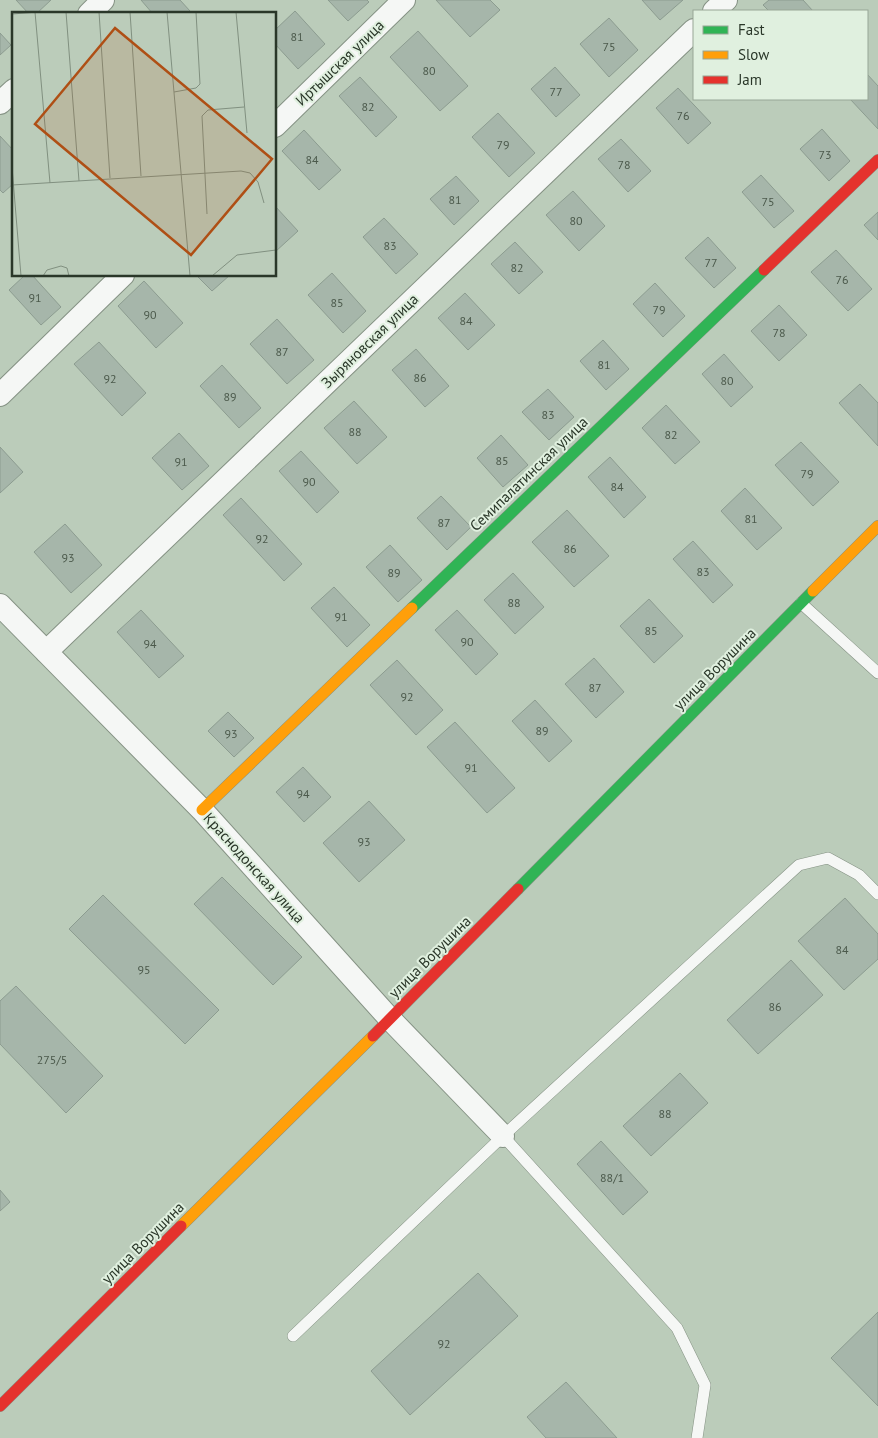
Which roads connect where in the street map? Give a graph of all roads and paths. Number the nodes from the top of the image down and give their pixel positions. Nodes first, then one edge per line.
1 (103, 0) edge
2 (404, 0) edge
3 (726, 0) edge
4 (715, 10) edge
5 (91, 12) edge
6 (693, 31) edge
7 (12, 92) edge
8 (0, 103) edge
9 (276, 125) edge
10 (878, 160) edge
11 (122, 276) edge
12 (0, 396) edge
13 (878, 526) edge
14 (801, 603) junction
15 (0, 605) edge
16 (46, 652) junction
17 (878, 673) edge
18 (202, 810) junction
19 (878, 894) edge
20 (390, 1018) junction
21 (503, 1136) junction
22 (293, 1336) dead end
23 (0, 1406) edge
24 (697, 1438) edge

1 - 5 street
2 - 9 street, Иртышская улица
3 - 4 street
6 - 16 street, Зыряновская улица
7 - 8 street
10 - 18 street, Семипалатинская улица
11 - 12 street
13 - 14 street, улица Ворушина
14 - 17 lane
14 - 20 street, улица Ворушина
15 - 16 street, Краснодонская улица
16 - 18 street, Краснодонская улица
18 - 20 street, Краснодонская улица
19 - 21 lane
20 - 21 street, Краснодонская улица
20 - 23 street, улица Ворушина
21 - 22 lane
21 - 24 lane

